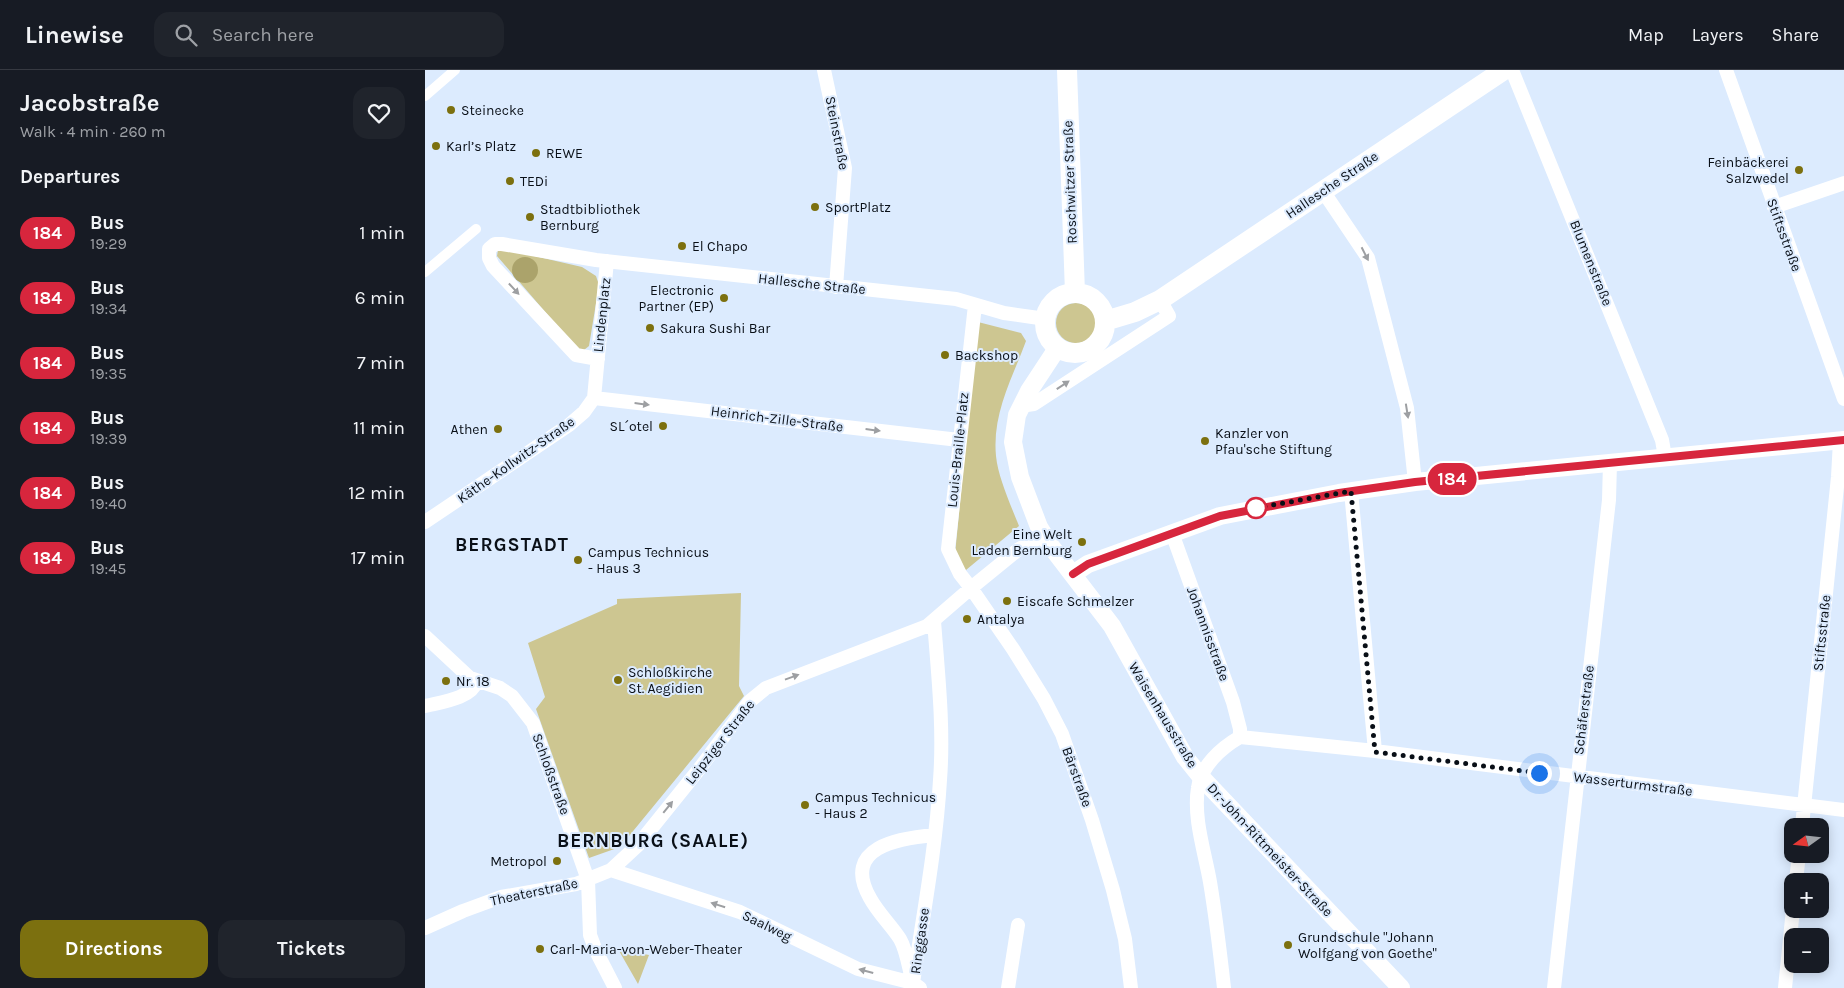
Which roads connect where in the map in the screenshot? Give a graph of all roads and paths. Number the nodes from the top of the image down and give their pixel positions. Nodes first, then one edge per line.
1 (455, 70) edge
2 (824, 70) edge
3 (1067, 70) edge
4 (1726, 70) edge
5 (1502, 71) edge
6 (425, 96) edge
7 (1844, 183) edge
8 (1323, 191) junction
9 (1774, 207) junction
10 (475, 229) dead end
11 (607, 261) junction
12 (425, 272) edge
13 (836, 287) junction
14 (1075, 293) junction
15 (1160, 300) junction
16 (975, 305) junction
17 (1046, 319) junction
18 (1105, 321) junction
19 (1058, 347) junction
20 (597, 359) junction
21 (594, 398) junction
22 (1844, 399) edge
23 (1020, 406) junction
24 (959, 440) junction
25 (1842, 440) edge
26 (1665, 457) junction
27 (1610, 463) junction
28 (1415, 482) junction
29 (1351, 491) junction
30 (425, 522) edge
31 (1172, 533) junction
32 (1044, 535) junction
33 (1073, 574) junction
34 (971, 588) junction
35 (934, 621) junction
36 (425, 636) edge
37 (477, 682) junction
38 (425, 706) edge
39 (1240, 737) junction
40 (1375, 752) junction
41 (1201, 777) junction
42 (1576, 777) junction
43 (1804, 805) junction
44 (1844, 810) edge
45 (1803, 818) edge
46 (935, 835) junction
47 (611, 870) junction
48 (589, 880) junction
49 (1792, 918) edge
50 (1018, 925) dead end
51 (425, 928) edge
52 (917, 986) edge
53 (615, 988) edge
54 (1008, 988) edge
55 (1131, 988) edge
56 (1224, 988) edge
57 (1401, 988) edge
58 (1554, 988) edge
59 (1785, 988) edge

1 - 6 street
2 - 13 street, Steinstraße
3 - 14 main road, Roschwitzer Straße
4 - 9 street, Stiftsstraße
5 - 8 main road, Hallesche Straße
5 - 26 street, Blumenstraße
7 - 9 street
8 - 15 main road, Hallesche Straße
8 -> 28 street
9 - 22 street, Stiftsstraße
10 - 12 street
11 - 13 street, Hallesche Straße
11 - 20 street, Lindenplatz
11 -> 20 street, Lindenplatz
13 - 16 street, Hallesche Straße
14 - 17 main road
14 - 18 main road
15 - 18 main road, Hallesche Straße
23 -> 15 street
16 - 17 street, Hallesche Straße
16 - 24 street, Louis-Braille-Platz
17 - 19 main road
18 - 19 main road
19 - 23 street
20 - 21 street
21 -> 24 street, Heinrich-Zille-Straße
21 - 30 street, Käthe-Kollwitz-Straße
23 - 32 street
24 - 34 street, Louis-Braille-Platz
25 - 26 street
25 - 43 street, Stiftsstraße
26 - 27 street
27 - 28 street
27 - 42 street, Schäferstraße
28 - 29 street
29 - 31 street
29 - 40 street
31 - 33 street
31 - 39 street, Johannisstraße
32 - 33 street
32 - 34 street
33 - 41 street, Waisenhausstraße
34 - 35 street
34 - 55 street, Bärstraße
35 - 46 street, Ringgasse
47 -> 35 street, Leipziger Straße
36 - 37 street, Schloßstraße
37 - 38 street
37 - 48 street, Schloßstraße
39 - 40 street, Wasserturmstraße
39 - 41 street
40 - 42 street, Wasserturmstraße
41 - 56 street, Waisenhausstraße
41 - 57 street, Dr.-John-Rittmeister-Straße
42 - 43 street, Wasserturmstraße
42 - 58 street, Schäferstraße
43 - 44 street, Wasserturmstraße
43 - 45 street, Stiftsstraße
46 - 52 street, Ringgasse
46 - 52 street, Ringgasse
47 - 48 street, Leipziger Straße
52 -> 47 street, Saalweg
48 - 51 street, Theaterstraße
48 - 53 street, Schloßstraße
49 - 59 street
50 - 54 street

